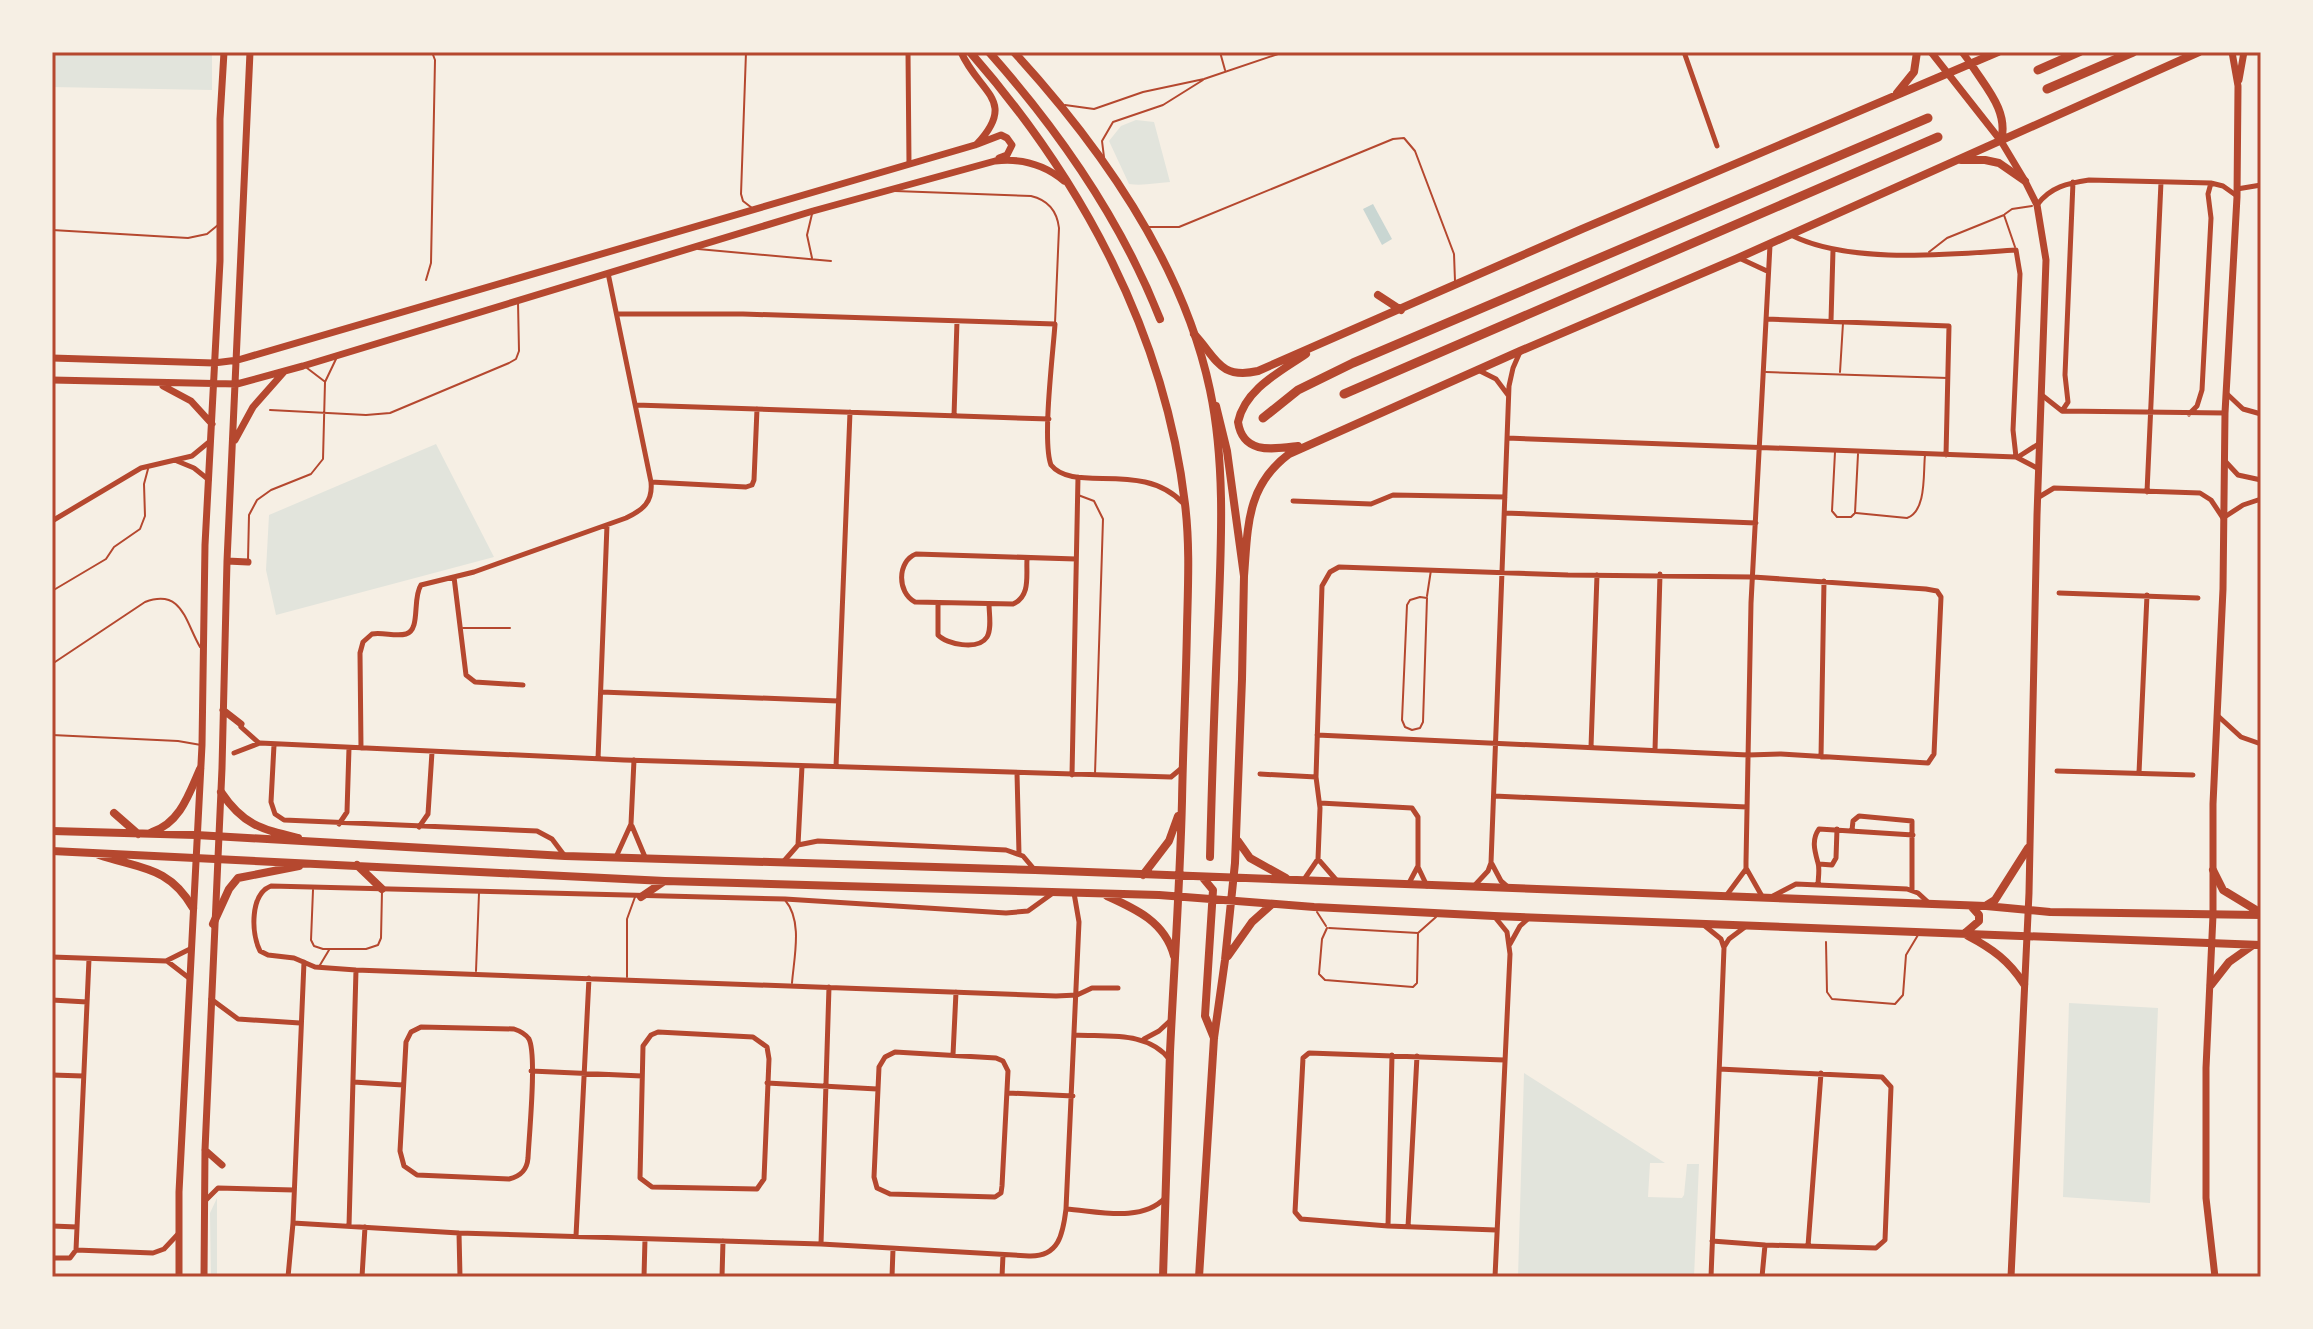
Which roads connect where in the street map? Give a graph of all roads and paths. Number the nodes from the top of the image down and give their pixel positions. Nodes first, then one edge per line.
1 (222, 52) edge
2 (251, 52) edge
3 (432, 52) edge
4 (746, 52) edge
5 (908, 52) edge
6 (961, 52) edge
7 (970, 52) edge
8 (989, 52) edge
9 (1014, 52) edge
10 (1220, 52) edge
11 (1284, 52) edge
12 (1684, 52) edge
13 (1917, 52) edge
14 (1931, 52) edge
15 (1962, 52) edge
16 (1993, 52) edge
17 (2079, 52) edge
18 (2133, 52) edge
19 (2199, 52) edge
20 (2232, 52) edge
21 (2244, 52) edge
22 (1971, 64) junction
23 (2038, 70) dead end
24 (1226, 72) junction
25 (1947, 73) junction
26 (1204, 79) junction
27 (2238, 86) junction
28 (2047, 89) dead end
29 (1895, 95) junction
30 (1057, 102) junction
31 (1928, 118) dead end
32 (1938, 137) dead end
33 (2001, 141) junction
34 (975, 145) junction
35 (1717, 146) dead end
36 (1956, 160) junction
37 (909, 164) junction
38 (984, 164) junction
39 (1106, 168) junction
40 (2025, 181) junction
41 (2073, 182) junction
42 (2161, 182) junction
43 (2211, 183) junction
44 (2261, 185) edge
45 (1071, 187) junction
46 (888, 191) junction
47 (2237, 193) junction
48 (2037, 205) junction
49 (757, 209) junction
50 (813, 211) junction
51 (2004, 215) junction
52 (221, 221) junction
53 (1144, 227) junction
54 (52, 230) edge
55 (1790, 235) junction
56 (1770, 244) junction
57 (689, 249) junction
58 (1833, 250) junction
59 (2016, 250) junction
60 (1926, 256) junction
61 (1738, 258) junction
62 (812, 259) junction
63 (831, 261) dead end
64 (1767, 271) junction
65 (608, 272) junction
66 (426, 280) dead end
67 (1454, 286) junction
68 (1378, 295) dead end
69 (518, 301) junction
70 (1401, 310) junction
71 (618, 314) junction
72 (1160, 319) dead end
73 (1766, 319) junction
74 (957, 321) junction
75 (1831, 321) junction
76 (1843, 322) junction
77 (1055, 324) junction
78 (1193, 333) junction
79 (1322, 342) junction
80 (1520, 351) junction
81 (337, 356) junction
82 (52, 358) edge
83 (238, 360) junction
84 (214, 363) junction
85 (303, 366) junction
86 (1478, 370) junction
87 (285, 372) junction
88 (1763, 372) junction
89 (1840, 374) junction
90 (1949, 378) junction
91 (52, 380) edge
92 (325, 382) junction
93 (153, 383) junction
94 (237, 384) junction
95 (214, 385) junction
96 (1210, 389) junction
97 (2226, 393) junction
98 (1344, 394) dead end
99 (1509, 396) junction
100 (2043, 396) junction
101 (2068, 400) junction
102 (636, 405) junction
103 (757, 409) junction
104 (270, 410) dead end
105 (2062, 411) junction
106 (850, 412) junction
107 (2088, 412) junction
108 (325, 413) junction
109 (2150, 413) junction
110 (2225, 413) junction
111 (2189, 414) junction
112 (2261, 414) edge
113 (954, 416) junction
114 (1263, 418) dead end
115 (1049, 419) junction
116 (212, 424) junction
117 (1507, 438) junction
118 (210, 440) junction
119 (2041, 443) junction
120 (1307, 445) junction
121 (1760, 448) junction
122 (231, 450) junction
123 (1835, 450) junction
124 (1858, 451) junction
125 (1925, 454) junction
126 (1946, 455) junction
127 (2016, 457) junction
128 (2224, 459) junction
129 (176, 461) junction
130 (150, 464) junction
131 (2039, 469) junction
132 (1078, 477) junction
133 (209, 480) junction
134 (2261, 480) edge
135 (651, 482) junction
136 (2147, 492) junction
137 (1077, 495) junction
138 (1505, 497) junction
139 (2038, 498) junction
140 (2261, 499) edge
141 (1293, 501) dead end
142 (1185, 506) junction
143 (1504, 513) junction
144 (1855, 513) junction
145 (2223, 518) junction
146 (52, 521) edge
147 (1756, 523) junction
148 (607, 525) junction
149 (1027, 559) junction
150 (1076, 559) junction
151 (227, 561) junction
152 (248, 562) joint
153 (1431, 569) junction
154 (1502, 571) junction
155 (1660, 574) junction
156 (1597, 575) junction
157 (1244, 576) junction
158 (454, 577) junction
159 (1753, 577) junction
160 (1824, 581) junction
161 (52, 591) edge
162 (2059, 593) dead end
163 (2147, 595) junction
164 (1427, 598) junction
165 (2198, 598) dead end
166 (938, 603) junction
167 (989, 604) junction
168 (462, 628) junction
169 (510, 628) dead end
170 (202, 650) junction
171 (52, 664) edge
172 (523, 685) dead end
173 (601, 692) junction
174 (838, 701) junction
175 (223, 710) junction
176 (2218, 716) junction
177 (241, 725) joint
178 (52, 735) edge
179 (1317, 735) junction
180 (260, 743) junction
181 (1496, 743) junction
182 (2261, 744) edge
183 (202, 745) junction
184 (274, 745) junction
185 (1591, 747) junction
186 (349, 748) junction
187 (361, 748) junction
188 (1655, 750) junction
189 (432, 752) junction
190 (234, 753) dead end
191 (1748, 755) junction
192 (1821, 757) junction
193 (598, 759) junction
194 (634, 760) junction
195 (1184, 765) junction
196 (802, 766) junction
197 (836, 767) junction
198 (200, 769) junction
199 (2057, 771) dead end
200 (1017, 773) junction
201 (2139, 773) junction
202 (1260, 774) dead end
203 (1072, 775) junction
204 (1095, 775) junction
205 (2193, 775) dead end
206 (1316, 777) junction
207 (221, 792) junction
208 (1182, 796) junction
209 (1494, 796) junction
210 (1320, 803) junction
211 (1747, 807) junction
212 (114, 813) dead end
213 (339, 824) junction
214 (631, 824) junction
215 (419, 827) junction
216 (1837, 829) junction
217 (1852, 830) junction
218 (52, 831) edge
219 (141, 834) junction
220 (196, 835) junction
221 (1913, 835) junction
222 (1236, 836) junction
223 (218, 837) junction
224 (318, 843) junction
225 (798, 845) junction
226 (2028, 848) junction
227 (52, 851) edge
228 (87, 851) junction
229 (1019, 854) junction
230 (565, 856) junction
231 (616, 857) junction
232 (1210, 857) dead end
233 (646, 858) junction
234 (195, 859) junction
235 (1318, 859) junction
236 (216, 860) junction
237 (784, 861) junction
238 (316, 863) junction
239 (1491, 863) junction
240 (1819, 864) junction
241 (357, 865) junction
242 (1418, 866) junction
243 (1746, 868) junction
244 (1035, 870) junction
245 (2213, 870) junction
246 (1143, 875) junction
247 (1180, 876) junction
248 (1202, 877) junction
249 (1234, 879) junction
250 (665, 881) junction
251 (1290, 881) junction
252 (1302, 881) junction
253 (1338, 882) junction
254 (1408, 885) junction
255 (1818, 885) junction
256 (1427, 886) junction
257 (313, 887) junction
258 (1473, 887) junction
259 (1509, 888) junction
260 (382, 889) junction
261 (1912, 890) junction
262 (479, 892) junction
263 (1054, 892) junction
264 (1074, 892) junction
265 (1094, 892) junction
266 (1179, 896) junction
267 (1726, 896) junction
268 (638, 897) junction
269 (785, 899) junction
270 (1213, 899) junction
271 (1767, 899) junction
272 (1232, 901) junction
273 (1271, 905) junction
274 (1930, 905) junction
275 (1971, 906) junction
276 (1986, 906) junction
277 (1314, 907) junction
278 (193, 908) junction
279 (2029, 909) junction
280 (1442, 912) junction
281 (2261, 914) edge
282 (2213, 915) junction
283 (1494, 916) junction
284 (1530, 917) junction
285 (1702, 923) junction
286 (213, 924) junction
287 (1749, 924) junction
288 (1327, 928) junction
289 (1922, 931) junction
290 (1418, 933) junction
291 (1964, 933) junction
292 (2027, 936) junction
293 (1826, 942) dead end
294 (2212, 943) junction
295 (1510, 945) junction
296 (2257, 945) edge
297 (1724, 948) junction
298 (190, 949) junction
299 (329, 949) junction
300 (52, 957) edge
301 (89, 959) junction
302 (1225, 960) junction
303 (166, 961) junction
304 (304, 962) junction
305 (319, 967) junction
306 (1176, 967) junction
307 (356, 970) junction
308 (476, 974) junction
309 (189, 978) junction
310 (589, 978) junction
311 (627, 979) junction
312 (2024, 984) junction
313 (2211, 985) junction
314 (792, 986) junction
315 (829, 987) junction
316 (1118, 988) dead end
317 (956, 992) junction
318 (1077, 995) junction
319 (211, 999) junction
320 (52, 1000) edge
321 (87, 1002) junction
322 (1172, 1019) junction
323 (300, 1023) junction
324 (1075, 1035) junction
325 (1214, 1038) junction
326 (1144, 1039) junction
327 (953, 1055) junction
328 (1392, 1055) junction
329 (1417, 1056) junction
330 (1170, 1060) junction
331 (1504, 1060) junction
332 (1719, 1069) junction
333 (531, 1071) junction
334 (1821, 1073) junction
335 (584, 1074) junction
336 (52, 1075) edge
337 (83, 1076) junction
338 (642, 1076) junction
339 (353, 1082) junction
340 (767, 1083) junction
341 (403, 1085) junction
342 (826, 1086) junction
343 (877, 1089) junction
344 (1008, 1093) junction
345 (1073, 1096) junction
346 (205, 1150) junction
347 (222, 1165) dead end
348 (294, 1190) junction
349 (1168, 1194) junction
350 (204, 1202) junction
351 (1066, 1209) junction
352 (293, 1223) junction
353 (52, 1226) edge
354 (349, 1226) junction
355 (1388, 1226) junction
356 (77, 1227) junction
357 (365, 1227) junction
358 (1408, 1227) junction
359 (1496, 1230) junction
360 (180, 1231) junction
361 (459, 1233) junction
362 (576, 1236) junction
363 (645, 1239) junction
364 (723, 1241) junction
365 (1712, 1241) junction
366 (821, 1244) junction
367 (1765, 1245) junction
368 (1808, 1246) junction
369 (893, 1249) junction
370 (76, 1250) junction
371 (1003, 1255) junction
372 (52, 1258) edge
373 (179, 1276) edge
374 (204, 1276) edge
375 (288, 1277) edge
376 (362, 1277) edge
377 (460, 1277) edge
378 (644, 1277) edge
379 (722, 1277) edge
380 (892, 1277) edge
381 (1002, 1277) edge
382 (1163, 1277) edge
383 (1199, 1277) edge
384 (1495, 1277) edge
385 (1711, 1277) edge
386 (1762, 1277) edge
387 (2011, 1277) edge
388 (2215, 1277) edge

1 - 52 main road
2 - 83 main road
3 - 66 lane
4 - 49 lane
5 - 37 street
6 - 34 main road
7 - 45 main road
8 - 72 main road
9 - 30 main road
10 - 24 lane
11 - 24 lane
12 - 35 street
13 - 29 main road
14 - 25 main road
15 - 22 main road
16 - 22 main road
17 - 23 highway
18 - 28 highway
19 - 33 main road
20 - 27 main road
21 - 27 main road
22 - 25 main road
22 - 33 main road
24 - 26 lane
25 - 29 main road
25 - 33 main road
26 - 30 lane
26 - 39 lane
27 - 47 main road
29 - 67 main road
30 - 39 main road
31 - 114 highway
32 - 98 highway
33 - 36 main road
33 - 40 main road
34 - 37 main road
34 - 38 main road
36 - 40 main road
36 - 55 main road
37 - 49 main road
38 - 45 main road
38 - 46 main road
39 - 53 main road
40 - 48 main road
41 - 42 street
41 - 48 street
41 - 101 street
42 - 43 street
42 - 109 street
43 - 47 street
43 - 111 street
44 - 47 street
45 - 142 main road
46 - 50 main road
46 - 77 lane
47 - 97 main road
48 - 51 lane
48 - 100 main road
49 - 83 main road
50 - 57 main road
50 - 62 lane
51 - 59 lane
51 - 60 lane
52 - 54 lane
52 - 84 main road
53 - 67 lane
53 - 78 main road
55 - 56 main road
55 - 58 street
56 - 61 main road
56 - 64 street
57 - 62 lane
57 - 65 main road
58 - 60 street
58 - 75 street
59 - 60 street
59 - 127 street
61 - 64 street
61 - 80 main road
62 - 63 lane
64 - 73 street
65 - 69 main road
65 - 71 street
67 - 70 main road
68 - 70 main road
69 - 81 main road
69 - 108 lane
70 - 79 main road
71 - 74 street
71 - 102 street
73 - 75 street
73 - 88 street
74 - 77 street
74 - 113 street
75 - 76 street
76 - 89 lane
76 - 90 street
77 - 115 street
78 - 79 main road
78 - 96 main road
79 - 120 main road
80 - 86 main road
80 - 99 street
81 - 85 main road
81 - 92 lane
82 - 84 main road
83 - 84 main road
83 - 94 main road
84 - 95 main road
85 - 87 main road
85 - 92 lane
86 - 99 street
86 - 120 main road
87 - 94 main road
87 - 122 main road
88 - 89 lane
88 - 121 street
89 - 90 lane
90 - 126 street
91 - 93 main road
92 - 108 lane
93 - 95 main road
93 - 116 main road
94 - 95 main road
94 - 122 main road
95 - 116 main road
96 - 157 main road
96 - 232 main road
97 - 110 main road
97 - 112 street
99 - 117 street
100 - 105 street
100 - 119 main road
101 - 105 street
101 - 107 street
102 - 103 street
102 - 135 street
103 - 106 street
103 - 135 street
104 - 108 lane
105 - 107 street
106 - 113 street
106 - 174 street
107 - 109 street
108 - 152 lane
109 - 111 street
109 - 136 street
110 - 111 street
110 - 128 main road
113 - 115 street
115 - 132 street
116 - 118 main road
117 - 121 street
117 - 138 street
118 - 129 street
118 - 133 main road
119 - 127 street
119 - 131 main road
120 - 157 main road
121 - 123 street
121 - 147 street
122 - 151 main road
123 - 124 street
123 - 144 lane
124 - 125 street
124 - 144 lane
125 - 126 street
125 - 144 lane
126 - 127 street
127 - 131 street
128 - 134 street
128 - 145 main road
129 - 130 street
129 - 133 street
130 - 146 street
130 - 161 lane
131 - 139 main road
132 - 137 street
132 - 142 street
133 - 170 main road
135 - 148 street
136 - 139 street
136 - 145 street
137 - 150 street
137 - 204 lane
138 - 141 street
138 - 143 street
139 - 226 main road
140 - 145 street
142 - 195 main road
143 - 147 street
143 - 154 street
145 - 176 main road
147 - 159 street
148 - 158 street
148 - 173 street
149 - 150 street
149 - 166 street
149 - 167 street
150 - 203 street
151 - 152 main road
151 - 175 main road
153 - 154 street
153 - 164 lane
153 - 179 street
154 - 156 street
154 - 181 street
155 - 156 street
155 - 159 street
155 - 188 street
156 - 185 street
157 - 222 main road
158 - 168 street
158 - 187 street
159 - 160 street
159 - 191 street
160 - 192 street
160 - 192 street
162 - 163 street
163 - 165 street
163 - 201 street
164 - 164 lane
166 - 167 street
166 - 167 street
168 - 169 lane
168 - 172 street
170 - 171 lane
170 - 183 main road
173 - 174 street
173 - 193 street
174 - 197 street
175 - 177 main road
175 - 207 main road
176 - 182 street
176 - 245 main road
177 - 180 street
178 - 183 lane
179 - 181 street
179 - 206 street
180 - 184 street
180 - 190 street
181 - 185 street
181 - 209 street
183 - 198 main road
184 - 186 street
184 - 213 street
185 - 188 street
186 - 187 street
186 - 213 street
187 - 189 street
188 - 191 street
189 - 193 street
189 - 215 street
191 - 192 street
191 - 211 street
193 - 194 street
194 - 196 street
194 - 214 street
195 - 204 street
195 - 208 main road
196 - 197 street
196 - 225 street
197 - 200 street
198 - 219 main road
198 - 220 main road
199 - 201 street
200 - 203 street
200 - 229 street
201 - 205 street
202 - 206 street
203 - 204 street
206 - 210 street
207 - 223 main road
207 - 224 main road
208 - 246 main road
208 - 247 main road
209 - 211 street
209 - 239 street
210 - 235 street
210 - 242 street
211 - 243 street
212 - 219 main road
213 - 215 street
214 - 231 street
214 - 233 street
215 - 230 street
216 - 217 street
216 - 240 street
216 - 240 street
217 - 221 street
217 - 221 street
218 - 219 main road
219 - 220 main road
220 - 223 main road
220 - 234 main road
221 - 261 street
222 - 249 main road
222 - 251 main road
223 - 224 main road
223 - 236 main road
224 - 230 main road
225 - 229 street
225 - 237 street
226 - 276 main road
226 - 279 main road
227 - 228 main road
228 - 234 main road
228 - 278 main road
229 - 244 street
230 - 231 main road
231 - 233 main road
233 - 237 main road
234 - 236 main road
234 - 278 main road
235 - 252 street
235 - 253 street
236 - 238 main road
236 - 286 main road
237 - 244 main road
238 - 241 main road
238 - 286 main road
239 - 258 street
239 - 259 street
240 - 255 street
241 - 250 main road
241 - 260 main road
242 - 254 street
242 - 256 street
243 - 267 street
243 - 271 street
244 - 246 main road
245 - 281 main road
245 - 282 main road
246 - 247 main road
247 - 248 main road
247 - 266 main road
248 - 249 main road
248 - 270 main road
249 - 251 main road
249 - 272 main road
250 - 263 main road
250 - 268 main road
251 - 252 main road
252 - 253 main road
253 - 254 main road
254 - 256 main road
255 - 261 street
255 - 271 street
256 - 258 main road
257 - 260 street
257 - 299 lane
257 - 304 street
258 - 259 main road
259 - 267 main road
260 - 262 street
260 - 299 lane
261 - 274 street
262 - 268 street
262 - 308 lane
263 - 264 main road
263 - 269 street
264 - 265 main road
264 - 318 street
265 - 266 main road
265 - 306 main road
266 - 270 main road
266 - 306 main road
267 - 271 main road
268 - 269 street
268 - 311 lane
269 - 314 lane
270 - 272 main road
270 - 325 main road
271 - 274 main road
272 - 273 main road
272 - 302 main road
273 - 277 main road
273 - 302 main road
274 - 275 main road
275 - 276 main road
275 - 291 main road
276 - 279 main road
277 - 280 main road
277 - 288 lane
278 - 298 main road
279 - 282 main road
279 - 292 main road
280 - 283 main road
280 - 290 lane
281 - 282 main road
282 - 294 main road
283 - 284 main road
283 - 295 street
284 - 285 main road
284 - 295 street
285 - 287 main road
285 - 297 street
286 - 319 main road
287 - 289 main road
287 - 297 street
288 - 290 lane
288 - 290 lane
289 - 291 main road
289 - 293 lane
291 - 292 main road
291 - 312 main road
292 - 294 main road
292 - 312 main road
294 - 296 main road
294 - 313 main road
295 - 331 street
296 - 313 main road
297 - 332 street
298 - 303 street
298 - 309 main road
299 - 305 lane
300 - 301 street
301 - 303 street
301 - 321 street
302 - 325 main road
303 - 309 street
304 - 305 street
304 - 323 street
305 - 307 street
306 - 322 main road
307 - 308 street
307 - 339 street
308 - 310 street
309 - 360 main road
310 - 311 street
310 - 335 street
311 - 314 street
312 - 387 main road
313 - 388 main road
314 - 315 street
315 - 317 street
315 - 342 street
316 - 318 street
317 - 318 street
317 - 327 street
318 - 324 street
319 - 323 street
319 - 346 main road
320 - 321 street
321 - 337 street
322 - 326 street
322 - 330 main road
323 - 348 street
324 - 326 street
324 - 345 street
325 - 383 main road
326 - 330 street
327 - 343 street
327 - 344 street
328 - 329 street
328 - 355 street
328 - 355 street
329 - 331 street
329 - 358 street
330 - 349 main road
331 - 359 street
332 - 334 street
332 - 365 street
333 - 335 street
333 - 341 street
333 - 341 street
334 - 368 street
334 - 368 street
335 - 338 street
335 - 362 street
336 - 337 street
337 - 356 street
338 - 340 street
338 - 340 street
339 - 341 street
339 - 354 street
340 - 342 street
342 - 343 street
342 - 366 street
343 - 344 street
344 - 345 street
345 - 351 street
346 - 347 main road
346 - 350 main road
348 - 350 street
348 - 352 street
349 - 351 street
349 - 382 main road
350 - 374 main road
351 - 371 street
352 - 354 street
352 - 375 street
353 - 356 street
354 - 357 street
355 - 358 street
356 - 370 street
357 - 361 street
357 - 376 street
358 - 359 street
359 - 384 street
360 - 370 street
360 - 373 main road
361 - 362 street
361 - 377 street
362 - 363 street
363 - 364 street
363 - 378 street
364 - 366 street
364 - 379 street
365 - 367 street
365 - 385 street
366 - 369 street
367 - 368 street
367 - 386 street
369 - 371 street
369 - 380 street
370 - 372 street
371 - 381 street

